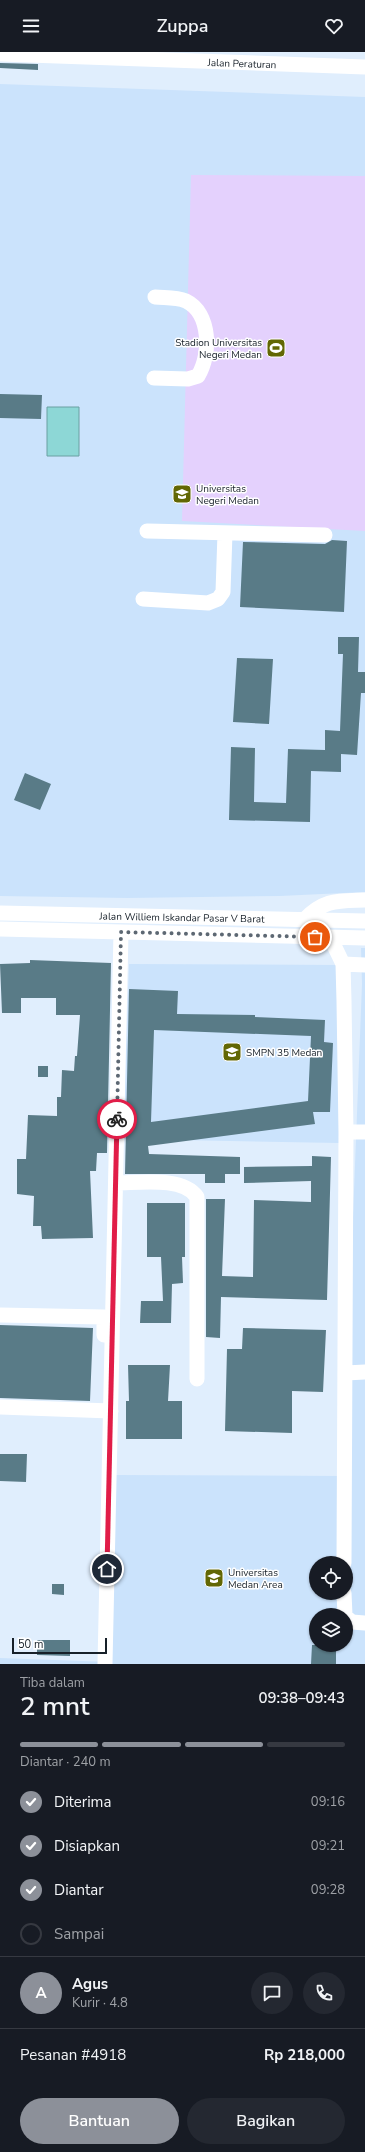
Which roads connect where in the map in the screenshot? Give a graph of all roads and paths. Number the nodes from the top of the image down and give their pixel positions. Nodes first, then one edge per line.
1 (0, 54) edge
2 (365, 67) edge
3 (155, 297) dead end
4 (154, 378) dead end
5 (147, 531) dead end
6 (224, 533) junction
7 (325, 535) dead end
8 (143, 599) dead end
9 (365, 900) edge
10 (0, 913) edge
11 (304, 920) junction
12 (365, 921) edge
13 (0, 929) edge
14 (121, 932) junction
15 (330, 937) junction
16 (365, 938) edge
17 (343, 964) junction
18 (365, 965) edge
19 (346, 1132) junction
20 (365, 1132) edge
21 (116, 1183) junction
22 (0, 1315) edge
23 (365, 1372) edge
24 (346, 1373) junction
25 (197, 1379) dead end
26 (0, 1407) edge
27 (106, 1410) junction
28 (344, 1556) edge
29 (353, 1622) edge
30 (365, 1623) edge
31 (105, 1664) edge

1 - 2 street, Jalan Peraturan
3 - 4 street
5 - 6 street
6 - 7 street
6 - 8 street
9 - 11 street
10 - 11 street, Jalan Williem Iskandar Pasar V Barat
11 - 12 street, Jalan Williem Iskandar Pasar V Barat
13 - 14 street, Jalan Williem Iskandar Pasar V Barat
14 - 15 street, Jalan Williem Iskandar Pasar V Barat
14 - 21 street
15 - 16 street, Jalan Williem Iskandar Pasar V Barat
15 - 17 street
17 - 18 street
17 - 19 street
19 - 20 street
19 - 24 street
21 - 25 street
21 - 27 street
22 - 27 street
23 - 24 street
24 - 28 street
26 - 27 street
27 - 31 street
29 - 30 street

